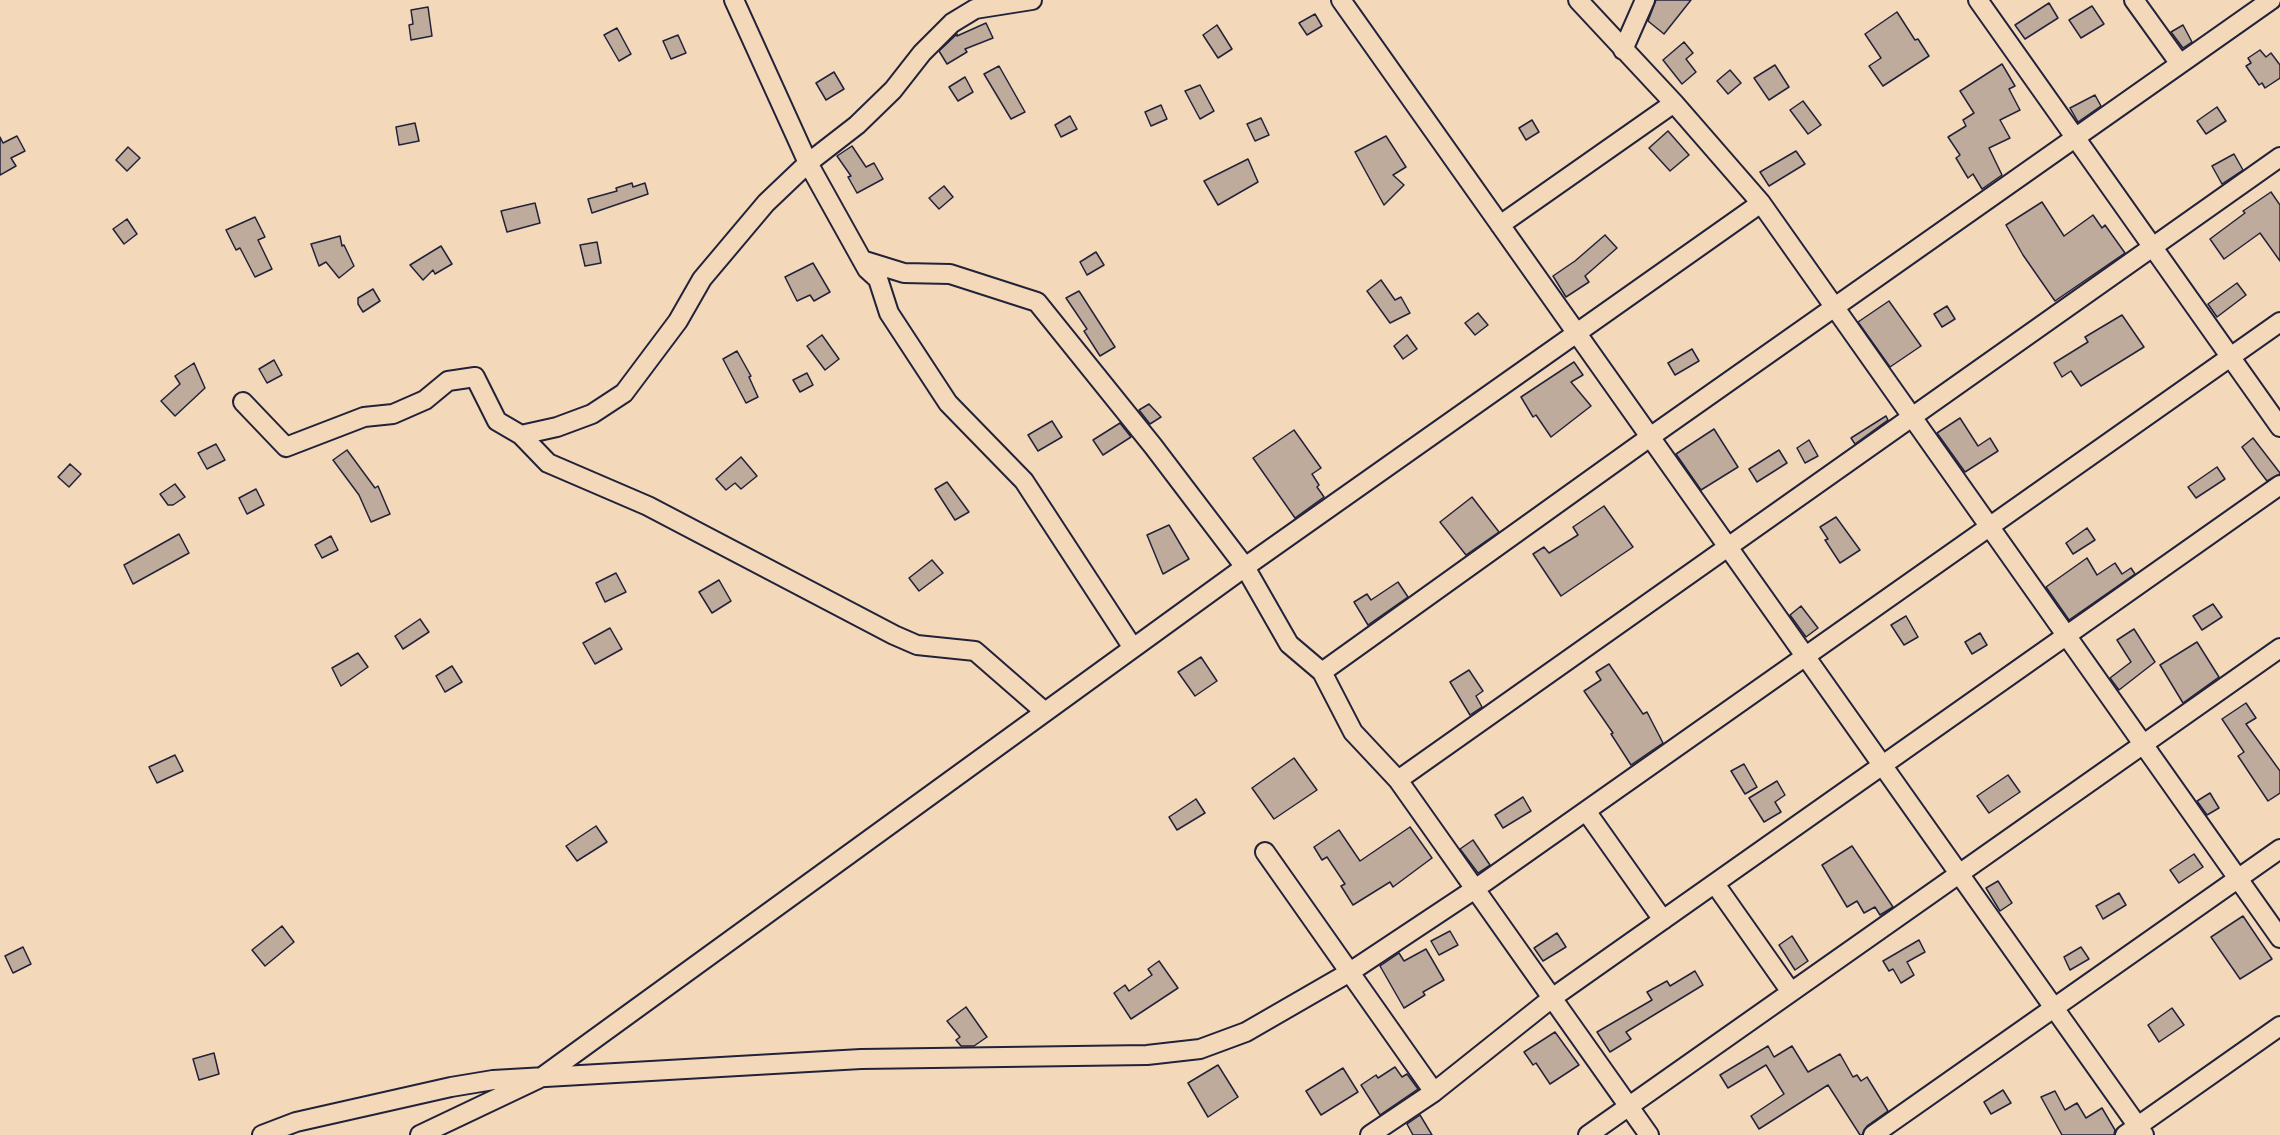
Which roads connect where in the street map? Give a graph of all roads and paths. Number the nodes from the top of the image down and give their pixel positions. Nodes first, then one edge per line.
1 (734, 0) edge
2 (1032, 0) edge
3 (1341, 0) edge
4 (1578, 0) edge
5 (1645, 0) edge
6 (1978, 0) edge
7 (2134, 0) edge
8 (2271, 0) edge
9 (1623, 50) junction
10 (2180, 64) junction
11 (1674, 103) junction
12 (2075, 138) junction
13 (2280, 157) edge
14 (808, 163) junction
15 (1761, 203) junction
16 (1500, 225) junction
17 (2153, 247) junction
18 (862, 260) junction
19 (1834, 308) junction
20 (2280, 322) edge
21 (1576, 333) junction
22 (2231, 357) junction
23 (243, 402) dead end
24 (1911, 417) junction
25 (2280, 427) edge
26 (521, 435) junction
27 (1650, 437) junction
28 (2280, 486) edge
29 (1989, 526) junction
30 (1727, 546) junction
31 (1245, 567) junction
32 (2066, 636) junction
33 (1133, 648) junction
34 (2280, 648) edge
35 (1805, 656) junction
36 (1322, 672) junction
37 (1044, 712) junction
38 (2143, 744) junction
39 (1883, 765) junction
40 (1398, 780) junction
41 (1586, 811) junction
42 (2280, 849) edge
43 (1265, 852) dead end
44 (1959, 874) junction
45 (2238, 878) junction
46 (1714, 884) junction
47 (1475, 889) junction
48 (1663, 920) junction
49 (2280, 938) edge
50 (1350, 972) junction
51 (1791, 992) junction
52 (1552, 998) junction
53 (2054, 1008) junction
54 (2280, 1026) edge
55 (542, 1077) junction
56 (1434, 1092) junction
57 (1629, 1106) junction
58 (2136, 1132) edge
59 (262, 1135) edge
60 (420, 1135) edge
61 (1370, 1135) edge
62 (1588, 1135) edge
63 (1649, 1135) edge
64 (1874, 1135) edge

1 - 14 street
2 - 14 street
3 - 16 street
4 - 9 street
5 - 9 street
6 - 12 street
7 - 10 street
8 - 10 street
9 - 11 street
10 - 12 street
11 - 15 street
11 - 16 street
12 - 17 street
12 - 19 street
13 - 17 street
14 - 18 street
14 - 26 street
15 - 19 street
15 - 21 street
16 - 21 street
17 - 22 street
17 - 24 street
18 - 31 street
18 - 33 street
19 - 24 street
19 - 27 street
20 - 22 street
21 - 27 street
21 - 31 street
22 - 25 street
22 - 29 street
23 - 26 street
24 - 29 street
24 - 30 street
26 - 37 street
27 - 30 street
27 - 36 street
28 - 32 street
29 - 32 street
29 - 35 street
30 - 35 street
30 - 40 street
31 - 33 street
31 - 36 street
32 - 38 street
32 - 39 street
33 - 37 street
34 - 38 street
35 - 39 street
35 - 41 street
36 - 40 street
37 - 55 street
38 - 44 street
38 - 45 street
39 - 44 street
39 - 46 street
40 - 47 street
41 - 47 street
41 - 48 street
42 - 45 street
43 - 50 street
44 - 51 street
44 - 53 street
45 - 49 street
45 - 53 street
46 - 48 street
46 - 51 street
47 - 50 street
47 - 52 street
48 - 52 street
50 - 55 street
50 - 56 street
51 - 57 street
52 - 56 street
52 - 57 street
53 - 58 street
53 - 64 street
54 - 58 street
55 - 59 street
55 - 60 street
56 - 61 street
57 - 62 street
57 - 63 street

